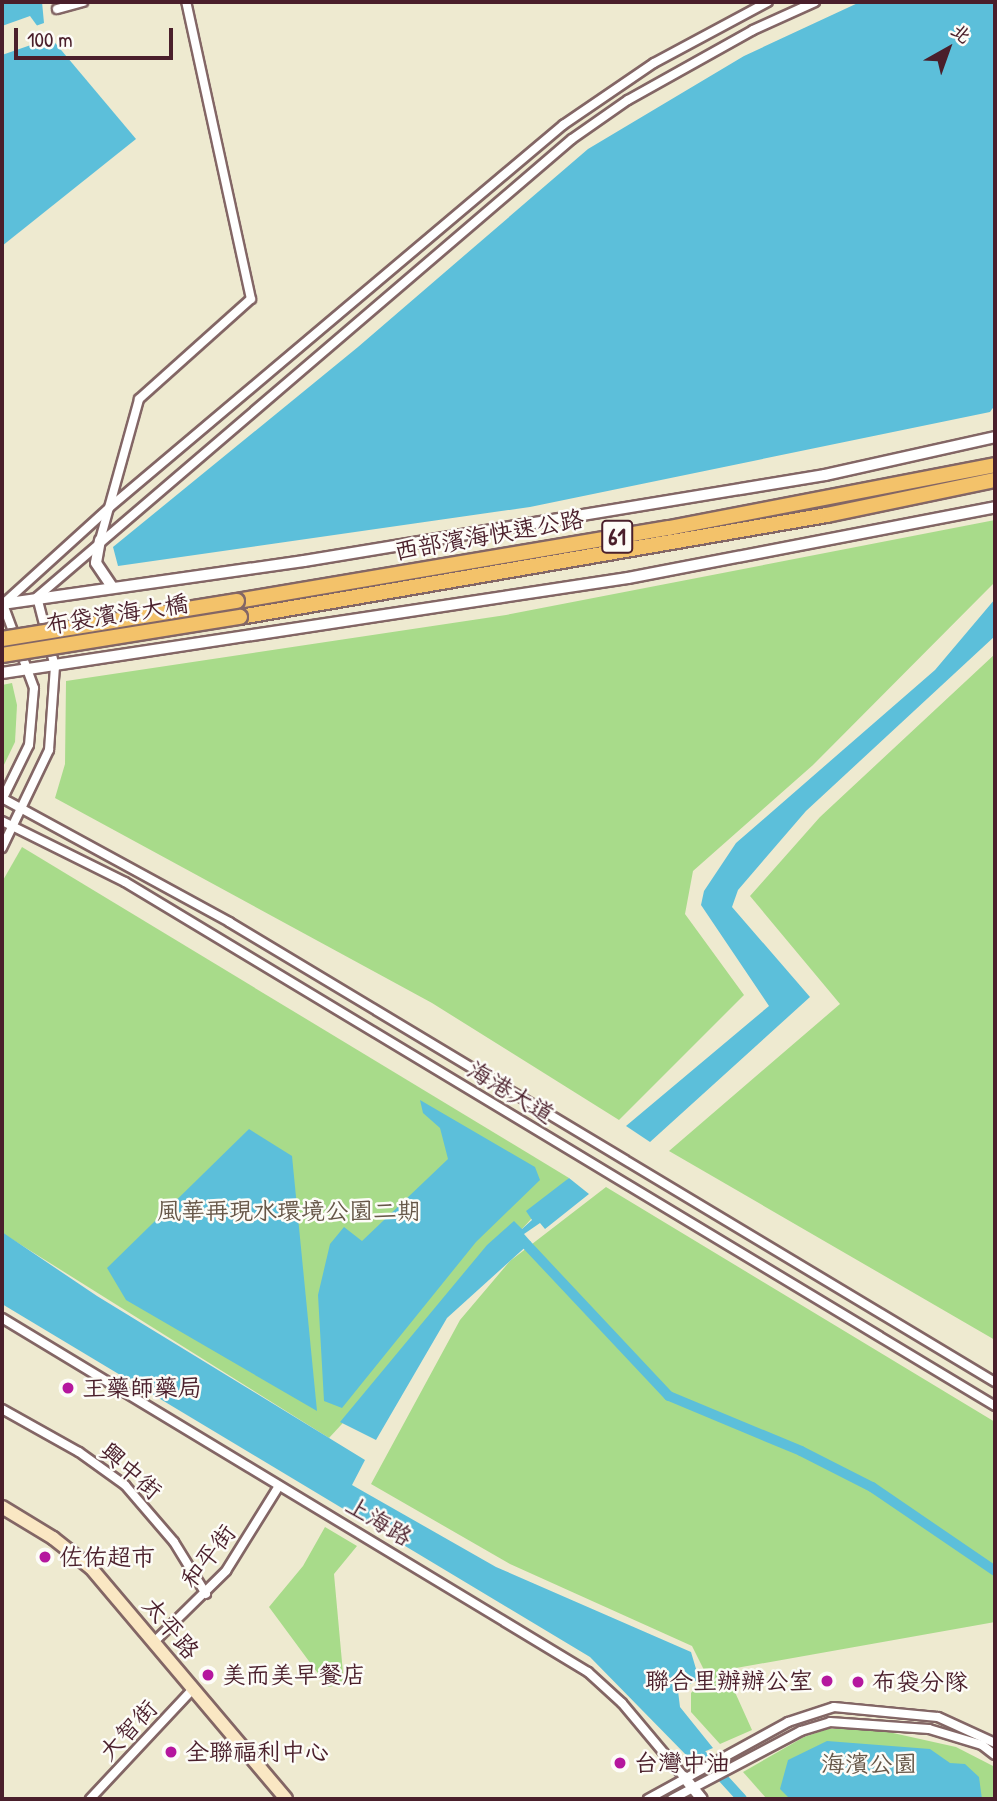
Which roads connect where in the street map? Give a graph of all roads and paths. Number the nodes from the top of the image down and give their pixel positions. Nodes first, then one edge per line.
1 (83, 2) edge
2 (186, 2) edge
3 (768, 2) edge
4 (815, 2) edge
5 (57, 9) dead end
6 (995, 437) edge
7 (995, 466) edge
8 (995, 482) edge
9 (110, 507) junction
10 (995, 507) edge
11 (100, 540) junction
12 (112, 587) junction
13 (37, 597) junction
14 (237, 601) joint
15 (3, 604) edge
16 (240, 617) joint
17 (2, 639) edge
18 (2, 655) edge
19 (55, 667) junction
20 (30, 670) junction
21 (2, 673) edge
22 (2, 799) edge
23 (22, 808) junction
24 (2, 821) edge
25 (14, 826) junction
26 (2, 848) edge
27 (2, 1318) edge
28 (995, 1381) edge
29 (995, 1406) edge
30 (2, 1409) edge
31 (279, 1486) junction
32 (2, 1507) edge
33 (206, 1594) junction
34 (155, 1641) junction
35 (194, 1688) junction
36 (995, 1743) edge
37 (995, 1755) edge
38 (684, 1777) junction
39 (692, 1787) junction
40 (662, 1792) junction
41 (90, 1799) edge
42 (286, 1799) edge
43 (648, 1799) edge
44 (670, 1799) edge
45 (702, 1799) edge

1 - 5 street
2 - 9 street
3 - 9 street
4 - 11 street
6 - 12 street
7 - 14 highway, 西部濱海快速公路 / 61
8 - 16 highway, 西部濱海快速公路 / 61
9 - 11 street
9 - 15 street
10 - 19 street
11 - 12 street
11 - 13 street
12 - 13 street
13 - 15 street
13 - 19 street
14 - 17 highway, 布袋濱海大橋 / 61, bridge
15 - 20 street
16 - 18 highway, 布袋濱海大橋 / 61, bridge
19 - 20 street
19 - 23 street
20 - 21 street
20 - 22 street
22 - 23 street, 海港大道
23 - 25 street
23 - 28 street, 海港大道
24 - 25 street, 海港大道
25 - 26 street
25 - 29 street, 海港大道
27 - 31 street, 上海路
30 - 33 street, 興中街
31 - 33 street, 和平街
31 - 38 street, 上海路
32 - 34 main road, 太平路
33 - 34 street, 和平街
34 - 35 main road, 太平路
35 - 41 street, 大智街
35 - 42 main road, 太平路
36 - 38 street
37 - 39 street
38 - 39 street, 上海路
38 - 40 street
39 - 44 street
39 - 45 street, 上海路
40 - 43 street
40 - 44 street

